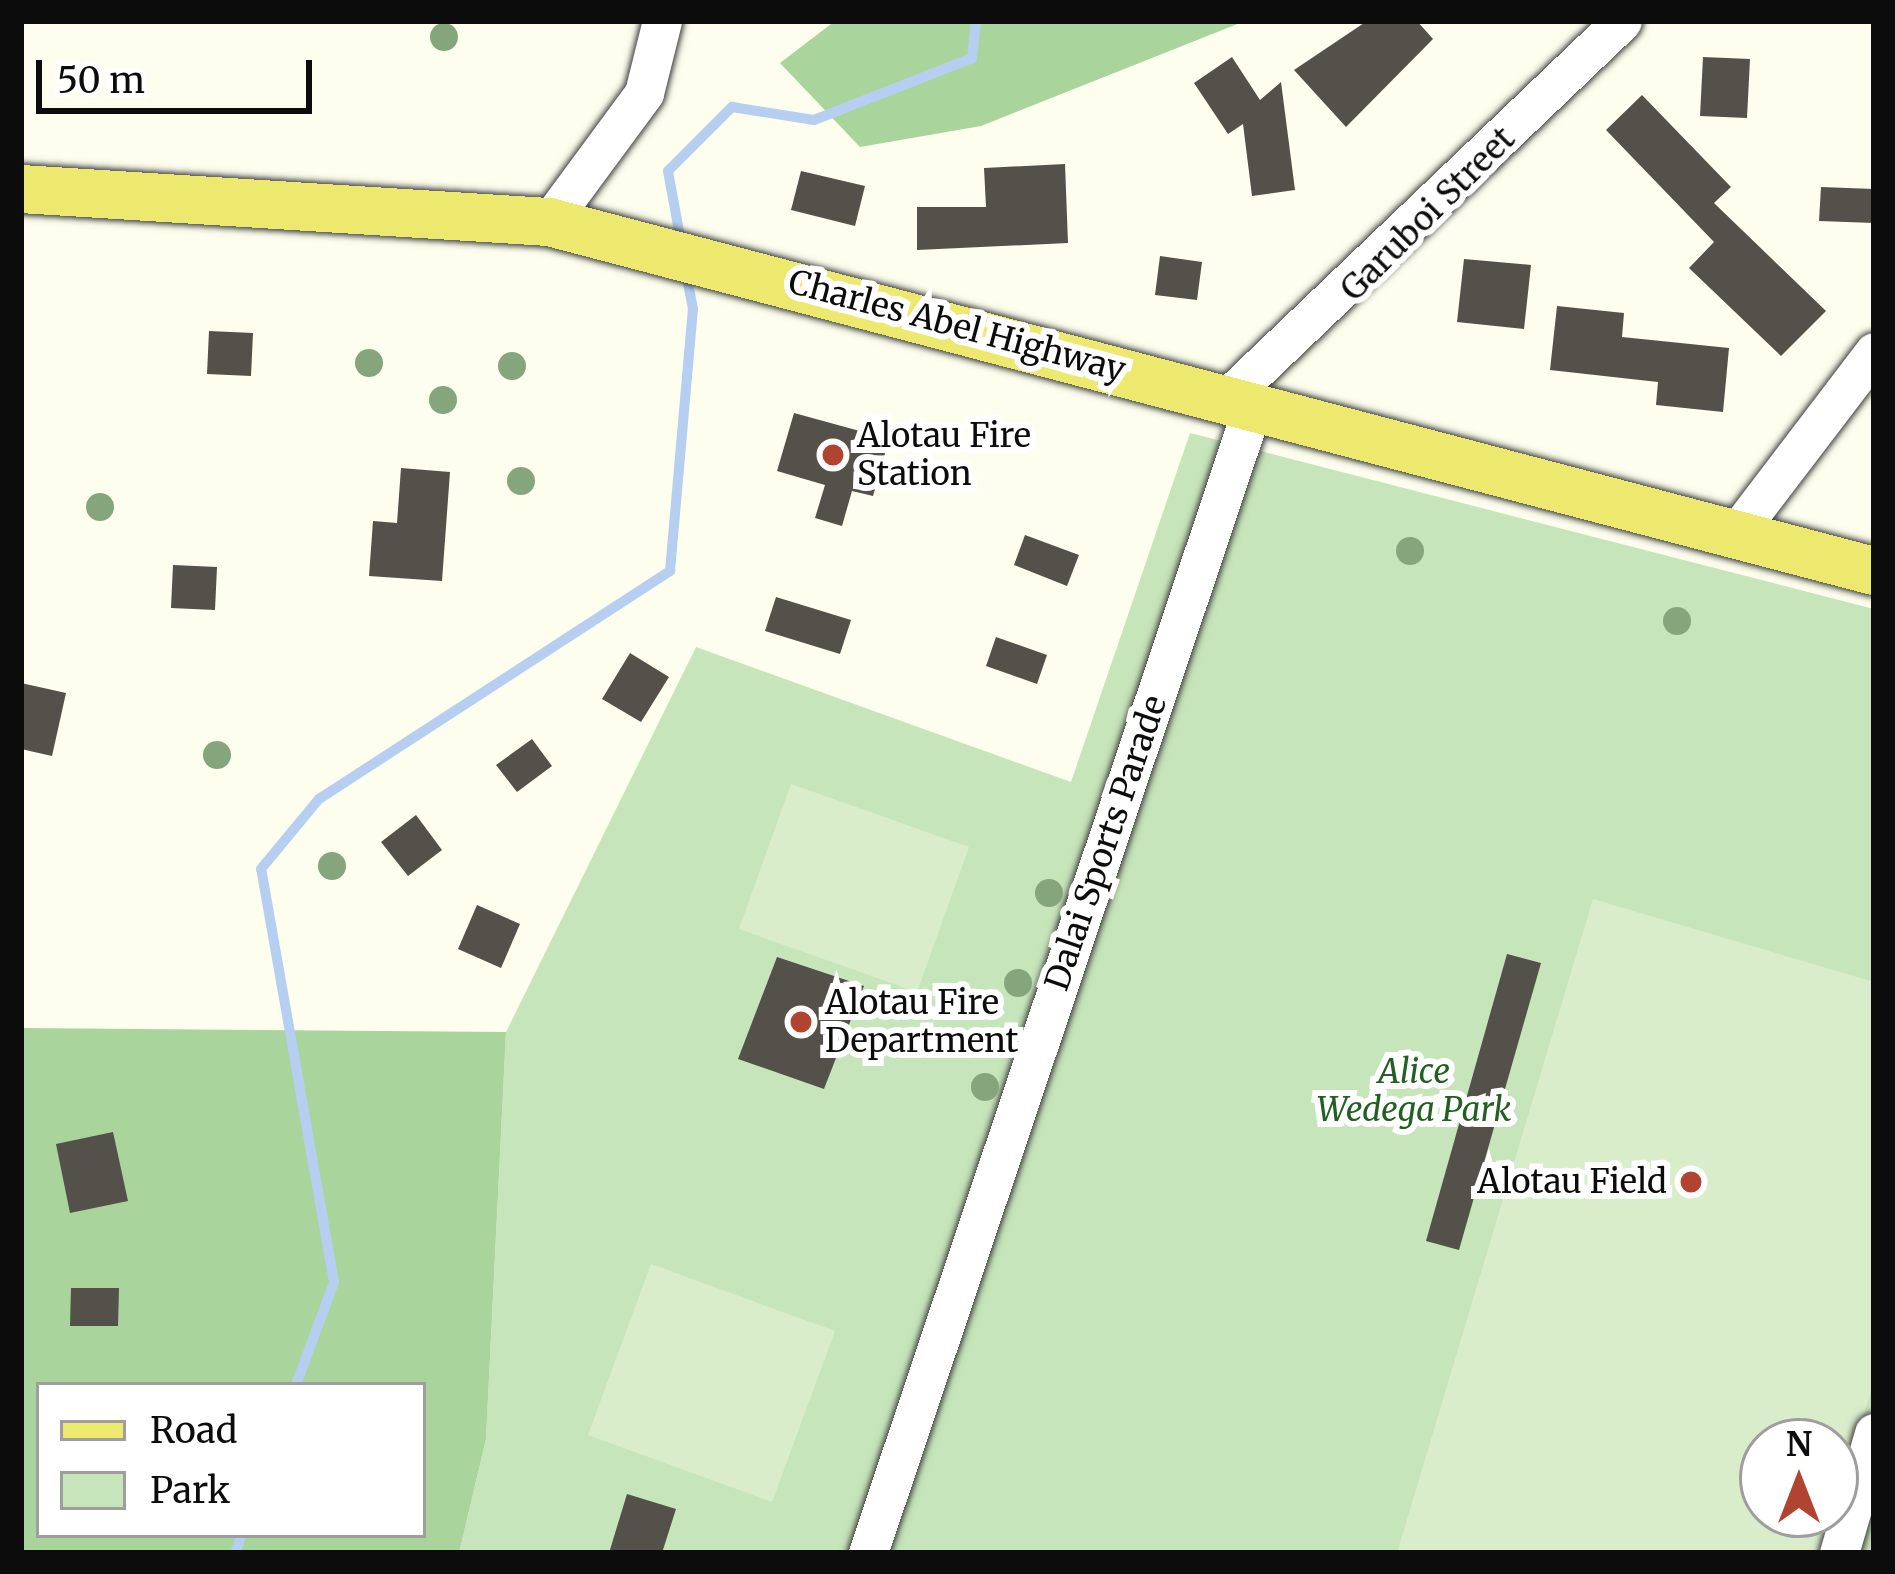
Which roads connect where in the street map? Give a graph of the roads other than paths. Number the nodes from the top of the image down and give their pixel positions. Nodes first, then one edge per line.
1 (662, 21) edge
2 (1622, 21) edge
3 (21, 189) edge
4 (549, 222) junction
5 (1874, 352) edge
6 (1240, 402) junction
7 (1737, 532) junction
8 (1874, 571) edge
9 (1874, 1433) edge
10 (868, 1553) edge
11 (1839, 1553) edge

1 - 4 street
2 - 6 street, Garuboi Street
3 - 4 main road, Charles Abel Highway
4 - 6 main road, Charles Abel Highway
5 - 7 street
6 - 7 main road, Charles Abel Highway
6 - 10 street, Dalai Sports Parade
7 - 8 main road, Charles Abel Highway
9 - 11 street

